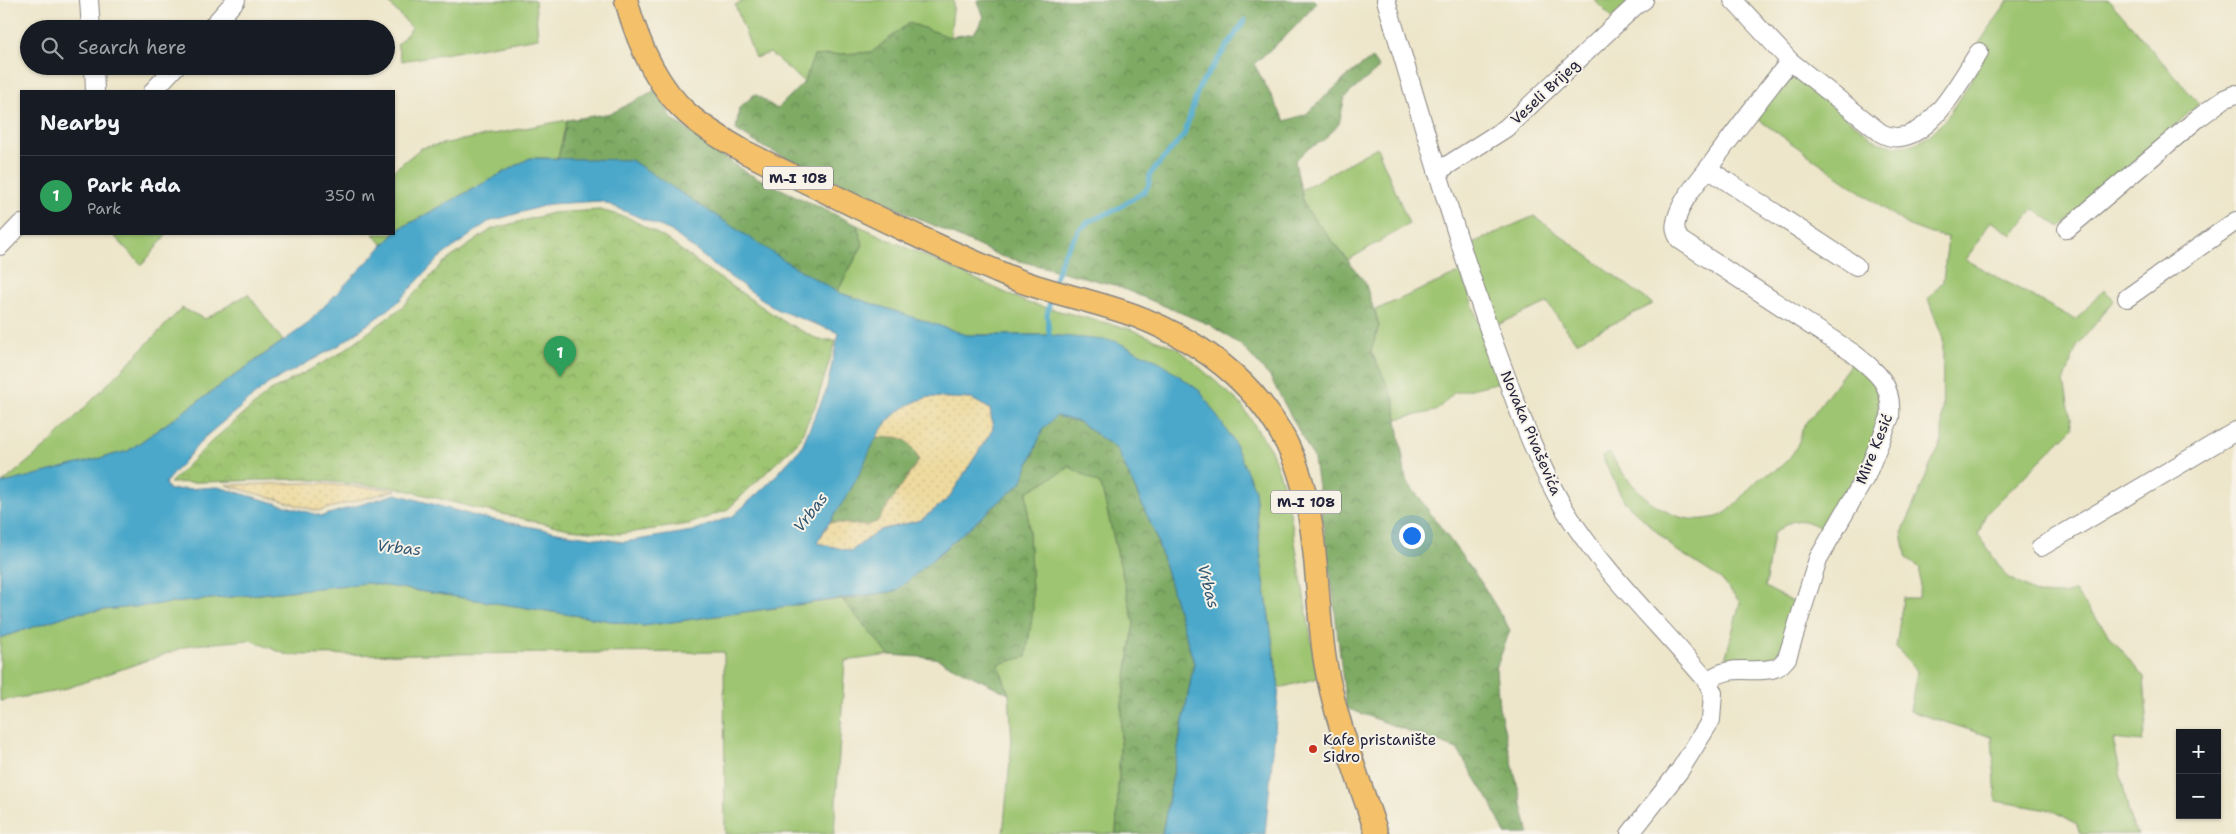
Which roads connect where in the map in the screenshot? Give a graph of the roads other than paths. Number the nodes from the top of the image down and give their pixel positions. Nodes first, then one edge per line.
1 (89, 0) edge
2 (236, 0) edge
3 (626, 0) edge
4 (1386, 0) edge
5 (1644, 0) edge
6 (1733, 0) edge
7 (90, 20) edge
8 (218, 20) edge
9 (1979, 52) dead end
10 (1790, 61) junction
11 (94, 75) edge
12 (168, 75) edge
13 (95, 90) edge
14 (154, 90) edge
15 (2236, 94) edge
16 (1708, 169) junction
17 (1437, 172) junction
18 (2236, 222) edge
19 (20, 225) edge
20 (2068, 229) dead end
21 (0, 246) edge
22 (1856, 266) dead end
23 (2127, 298) dead end
24 (2236, 430) edge
25 (2041, 547) dead end
26 (1707, 681) junction
27 (1377, 834) edge
28 (1630, 834) edge

1 - 7 street
2 - 8 street
3 - 27 main road, M-I 108
4 - 17 street, Novaka Pivaševića
5 - 17 street, Veseli Brijeg
6 - 10 street
9 - 10 street
10 - 16 street, Mire Kesić
11 - 13 street
12 - 14 street
15 - 20 street
16 - 22 street
16 - 26 street, Mire Kesić
17 - 26 street, Novaka Pivaševića
18 - 23 street
19 - 21 street
24 - 25 street
26 - 28 street, Novaka Pivaševića

